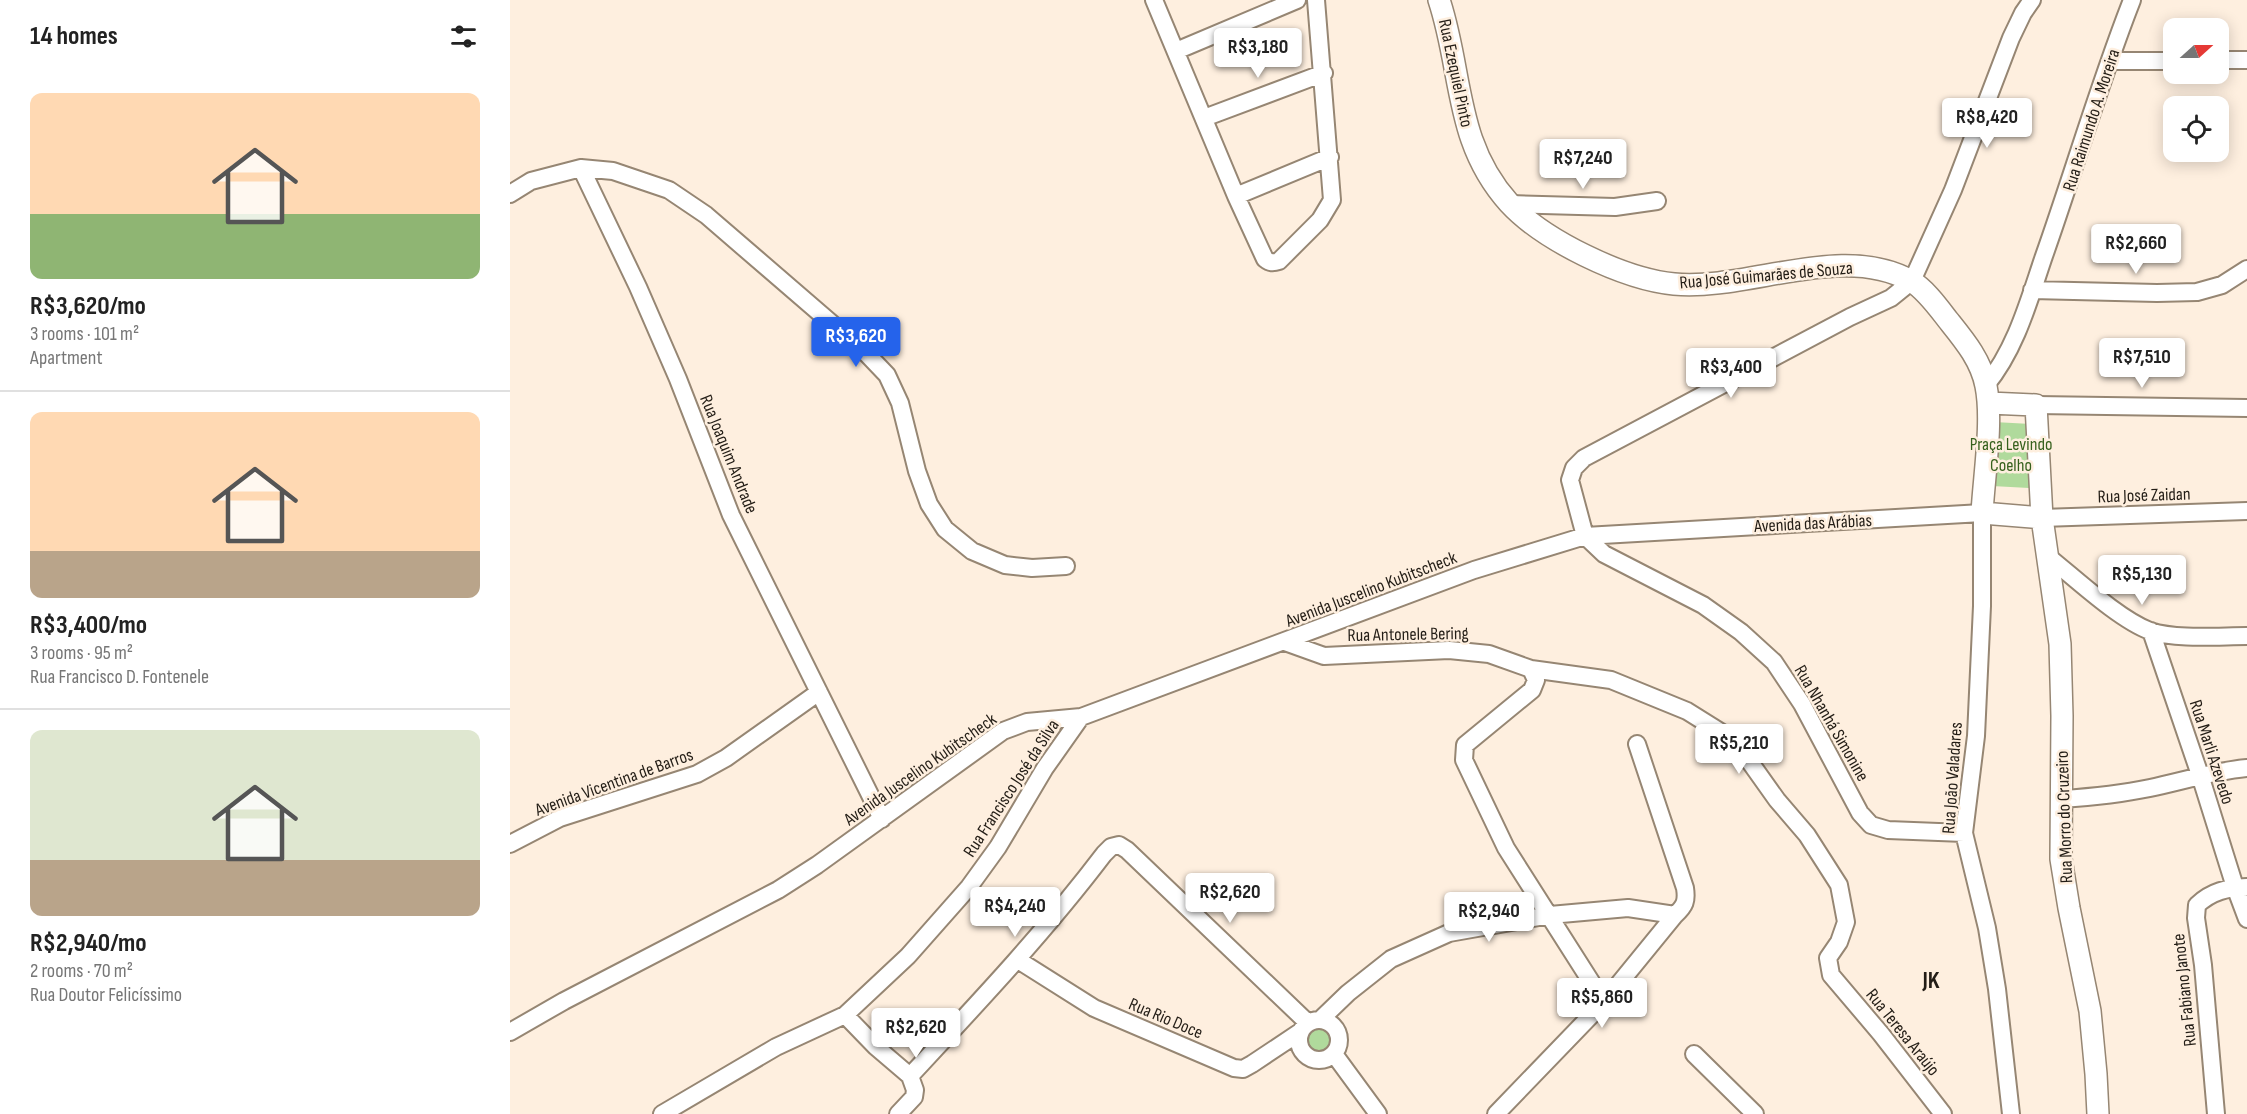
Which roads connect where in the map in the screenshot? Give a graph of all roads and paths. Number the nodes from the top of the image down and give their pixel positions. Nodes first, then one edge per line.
1 (1154, 0) edge
2 (1297, 0) edge
3 (1316, 0) edge
4 (1440, 0) edge
5 (2032, 0) edge
6 (2132, 0) edge
7 (1176, 51) junction
8 (2229, 60) edge
9 (2247, 60) edge
10 (2110, 61) junction
11 (2163, 61) edge
12 (1323, 73) junction
13 (1204, 118) junction
14 (1330, 158) junction
15 (580, 168) junction
16 (510, 194) edge
17 (1236, 196) junction
18 (1657, 201) dead end
19 (1509, 204) junction
20 (2247, 269) edge
21 (1912, 281) junction
22 (2032, 290) junction
23 (1987, 394) junction
24 (2036, 405) junction
25 (2247, 408) edge
26 (2247, 511) edge
27 (1982, 513) junction
28 (2042, 518) junction
29 (1585, 536) junction
30 (2046, 555) junction
31 (1066, 567) dead end
32 (2151, 631) junction
33 (2247, 636) edge
34 (1285, 642) junction
35 (1531, 669) junction
36 (819, 692) junction
37 (1081, 717) junction
38 (1637, 744) dead end
39 (2247, 768) edge
40 (2200, 775) junction
41 (2062, 799) junction
42 (882, 819) junction
43 (1964, 833) junction
44 (510, 844) edge
45 (2241, 887) edge
46 (1550, 915) junction
47 (1675, 915) junction
48 (2247, 919) edge
49 (1018, 960) junction
50 (1831, 975) joint
51 (1604, 1002) junction
52 (845, 1015) junction
53 (1310, 1025) junction
54 (510, 1032) edge
55 (1694, 1053) dead end
56 (1334, 1054) junction
57 (910, 1077) junction
58 (662, 1114) edge
59 (898, 1114) edge
60 (1378, 1114) edge
61 (1496, 1114) edge
62 (1755, 1114) edge
63 (1943, 1114) edge
64 (2011, 1114) edge
65 (2098, 1114) edge
66 (2216, 1114) edge

1 - 7 street
2 - 7 street
3 - 12 street
4 - 19 street, Rua Ezequiel Pinto
5 - 21 street
6 - 10 street, Rua Raimundo A. Moreira
7 - 13 street
8 - 9 street
10 - 11 street
10 - 22 street, Rua Raimundo A. Moreira
12 - 13 street
12 - 14 street
13 - 17 street
14 - 17 street
14 - 17 street
15 - 16 street
15 - 31 street
15 - 36 street, Rua Joaquim Andrade
18 - 19 street
19 - 21 street, Rua José Guimarães de Souza
20 - 22 street
21 - 23 street, Rua José Guimarães de Souza
21 - 29 street
22 - 23 street, Rua Raimundo A. Moreira
23 - 24 street
23 - 27 street
24 - 25 street
24 - 28 street, Rua Morro do Cruzeiro
26 - 28 street, Rua José Zaidan
27 - 28 street, Avenida das Arábias
27 - 29 street, Avenida das Arábias
27 - 43 street, Rua João Valadares
28 - 30 street, Rua Morro do Cruzeiro
29 - 34 street, Avenida Juscelino Kubitscheck
29 - 43 street, Rua Nhanhá Simonine
30 - 32 street
30 - 41 street, Rua Morro do Cruzeiro
32 - 33 street
32 - 40 street, Rua Marli Azevedo
34 - 35 street, Rua Antonele Bering
34 - 37 street, Avenida Juscelino Kubitscheck
35 - 46 street
35 - 50 street, Rua Antonele Bering
36 - 42 street, Rua Joaquim Andrade
36 - 44 street, Avenida Vicentina de Barros
37 - 42 street, Avenida Juscelino Kubitscheck
37 - 52 street, Rua Francisco José da Silva
38 - 47 street
39 - 40 street
40 - 41 street
40 - 45 street, Rua Marli Azevedo
41 - 65 street, Rua Morro do Cruzeiro
42 - 54 street, Avenida Juscelino Kubitscheck
43 - 64 street, Rua João Valadares
45 - 48 street, Rua Marli Azevedo
45 - 66 street, Rua Fabiano Janote
46 - 47 street, Rua Rio Doce
46 - 51 street
46 - 53 street, Rua Rio Doce
47 - 51 street
49 - 53 street, Rua Rio Doce
49 - 53 street
49 - 57 street
50 - 63 street, Rua Teresa Araújo
51 - 61 street
52 - 57 street
52 - 58 street, Rua Francisco José da Silva
53 - 56 street
53 - 56 street
55 - 62 street
56 - 60 street
57 - 59 street

